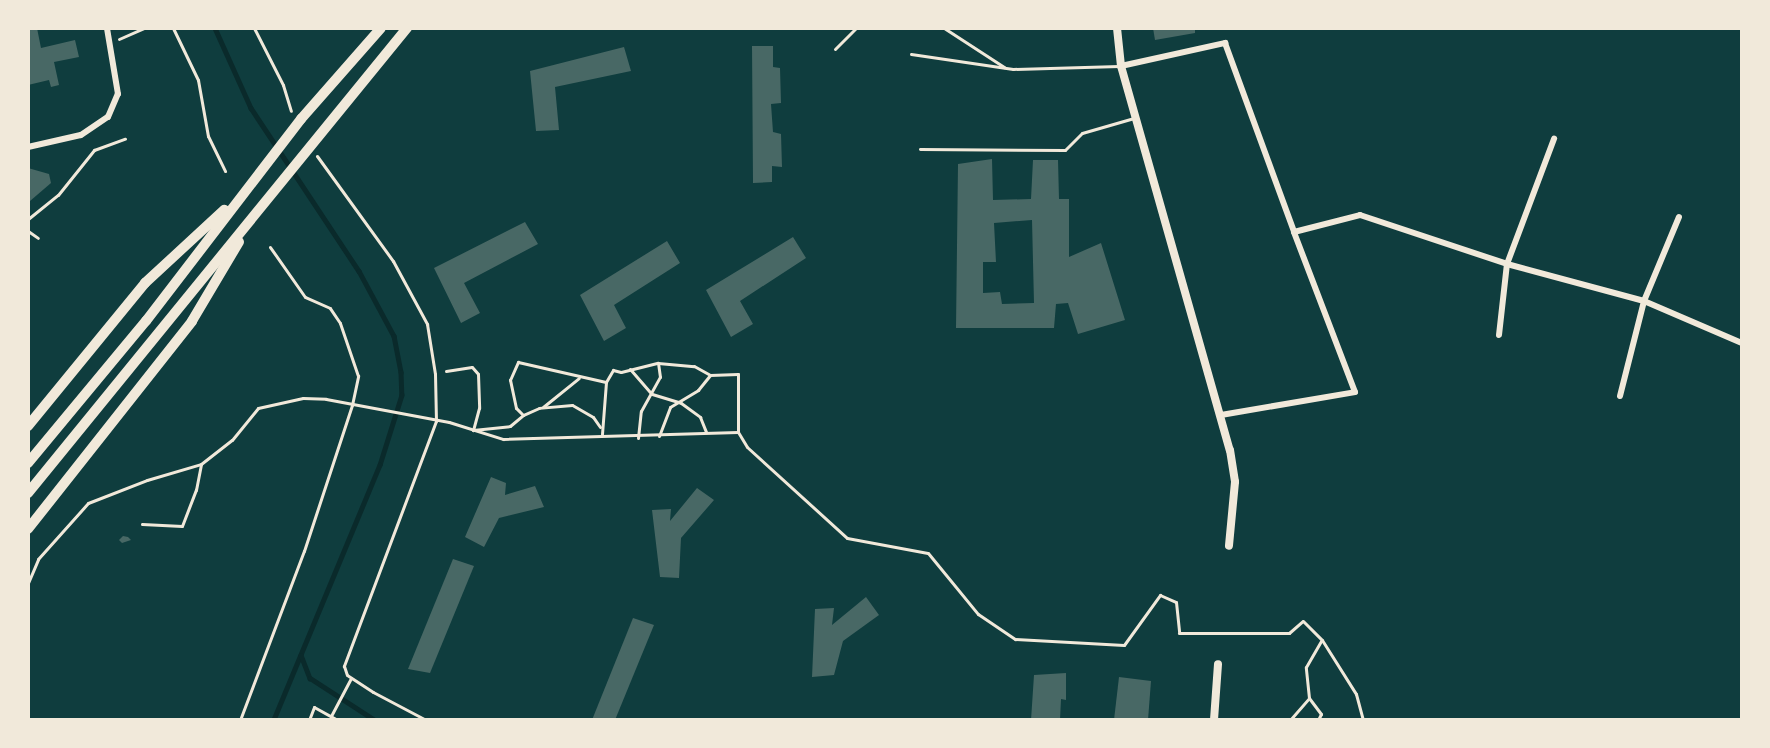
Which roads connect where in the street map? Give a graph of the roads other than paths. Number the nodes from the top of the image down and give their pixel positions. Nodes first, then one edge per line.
1 (107, 28) edge
2 (380, 28) edge
3 (401, 28) edge
4 (407, 28) edge
5 (856, 28) edge
6 (944, 28) edge
7 (1117, 28) edge
8 (835, 49) dead end
9 (384, 54) junction
10 (911, 54) dead end
11 (1121, 66) junction
12 (1006, 68) junction
13 (1136, 117) junction
14 (1554, 139) dead end
15 (28, 147) edge
16 (920, 149) dead end
17 (247, 190) junction
18 (259, 210) junction
19 (1679, 217) dead end
20 (1294, 232) junction
21 (1507, 264) junction
22 (1644, 301) junction
23 (1499, 335) dead end
24 (1742, 343) edge
25 (1620, 396) dead end
26 (1221, 415) junction
27 (28, 426) edge
28 (28, 463) edge
29 (28, 493) edge
30 (28, 529) edge
31 (1229, 546) dead end
32 (1218, 664) dead end
33 (885, 720) edge
34 (896, 720) edge
35 (1214, 720) edge

1 - 15 street
2 - 17 highway
3 - 9 highway
4 - 9 highway
5 - 8 lane
6 - 12 lane
7 - 11 street
9 - 18 highway
10 - 12 lane
11 - 12 lane
11 - 13 street
11 - 20 street
13 - 16 lane
13 - 26 street
14 - 21 street
17 - 27 highway
17 - 28 highway
18 - 29 highway
18 - 30 highway
19 - 22 street
20 - 21 street
20 - 26 street
21 - 22 street
21 - 23 street
22 - 24 street
22 - 25 street
26 - 31 street
32 - 35 street
33 - 34 lane

